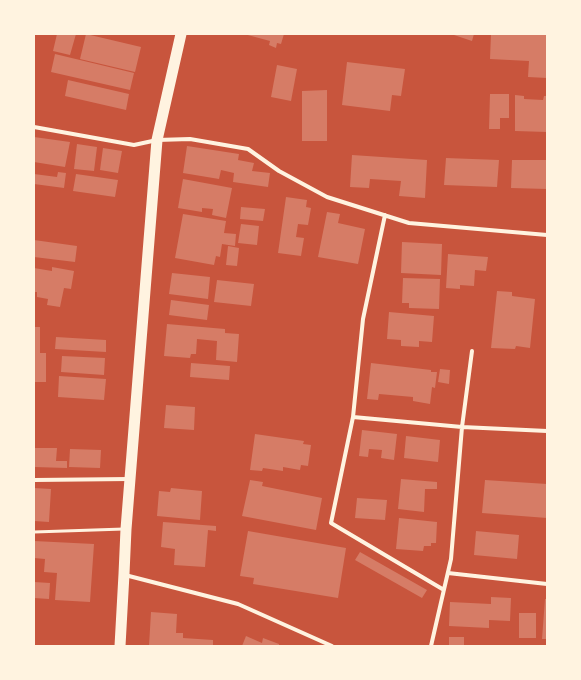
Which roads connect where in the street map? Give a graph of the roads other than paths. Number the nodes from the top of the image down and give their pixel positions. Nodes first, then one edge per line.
1 (181, 34) edge
2 (34, 128) edge
3 (157, 140) junction
4 (385, 215) junction
5 (547, 235) edge
6 (472, 351) dead end
7 (353, 417) junction
8 (462, 426) junction
9 (547, 431) edge
10 (130, 479) junction
11 (34, 480) edge
12 (126, 529) junction
13 (34, 532) edge
14 (448, 573) junction
15 (124, 574) junction
16 (547, 584) edge
17 (444, 590) junction
18 (120, 646) edge
19 (332, 646) edge
20 (431, 646) edge

1 - 3 highway
2 - 3 street
3 - 4 street
3 - 10 highway
4 - 5 street
4 - 7 street
6 - 8 street
7 - 8 street
7 - 17 street
8 - 9 street
8 - 14 street
10 - 11 street
10 - 12 highway
12 - 13 lane
12 - 15 highway
14 - 16 street
14 - 17 street
15 - 18 highway
15 - 19 street
17 - 20 street

